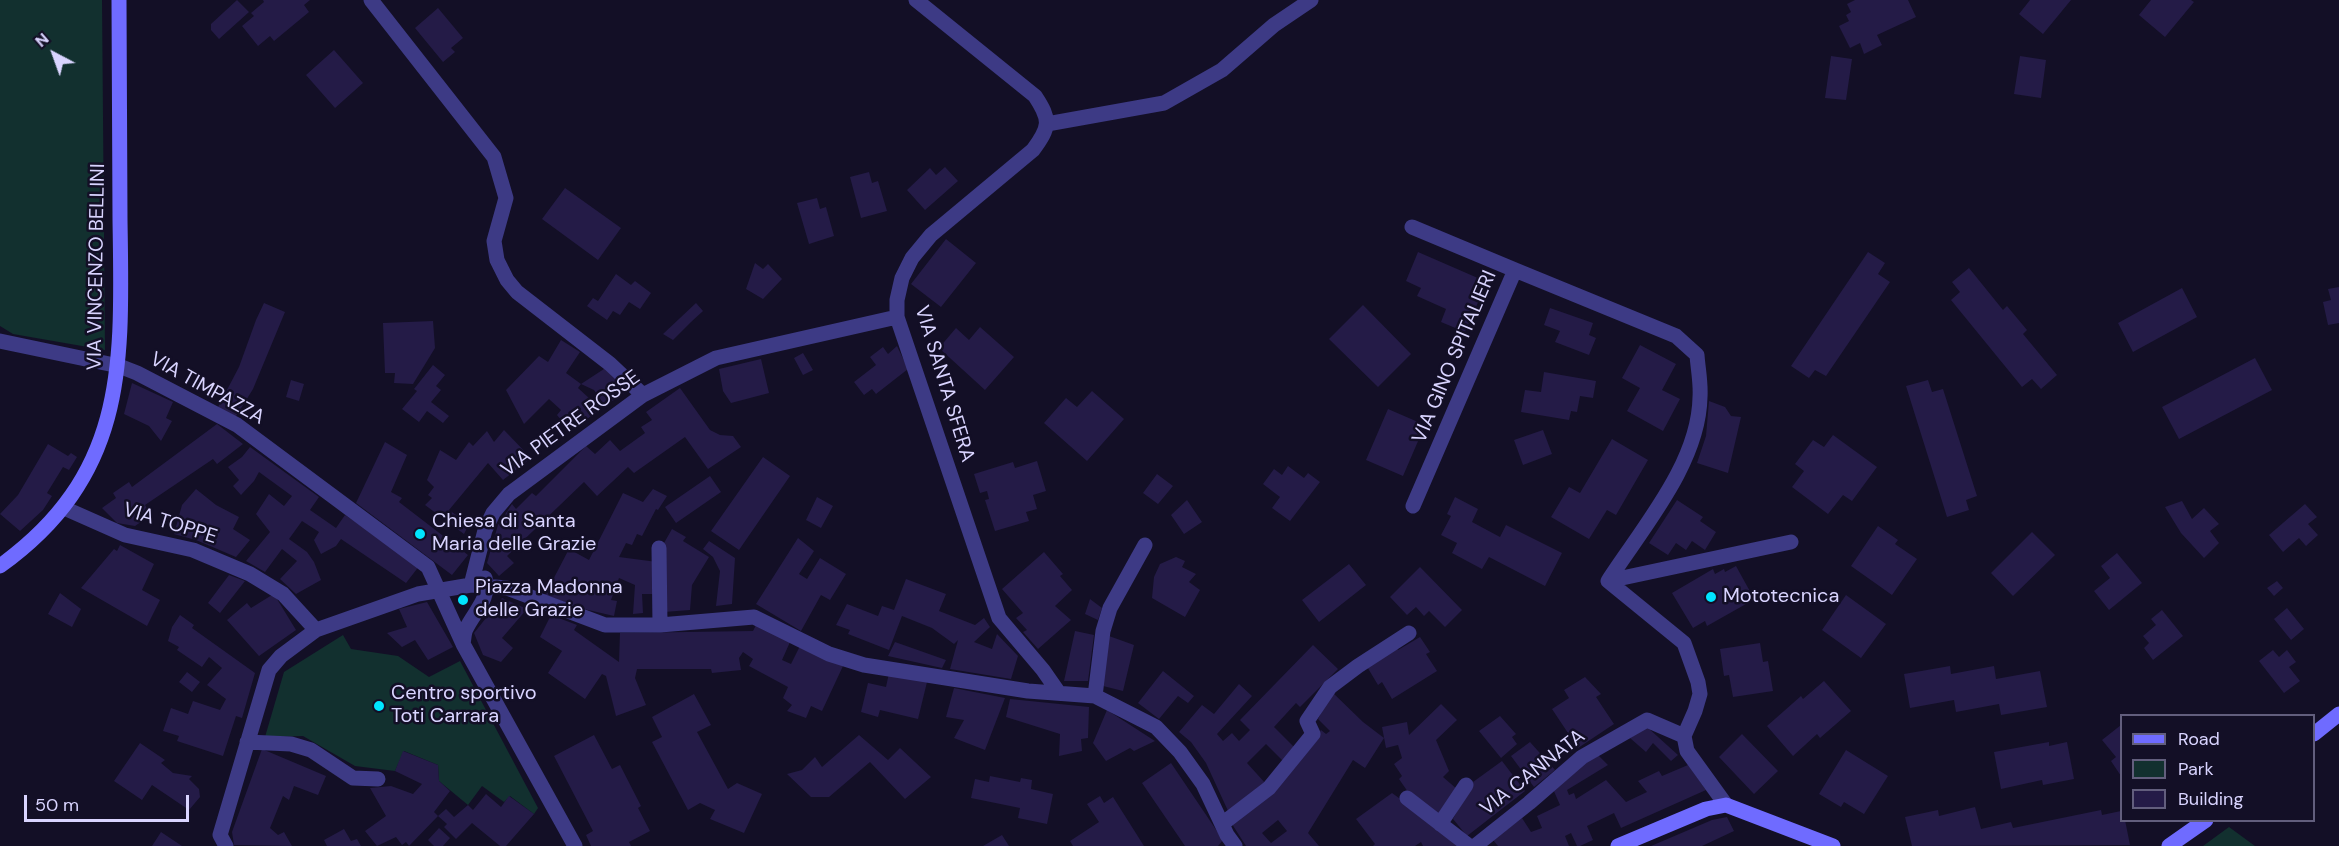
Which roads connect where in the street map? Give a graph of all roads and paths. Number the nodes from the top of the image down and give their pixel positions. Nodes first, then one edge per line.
1 (119, 0) edge
2 (371, 0) edge
3 (916, 0) edge
4 (1311, 0) edge
5 (1047, 124) junction
6 (1412, 227) dead end
7 (1515, 270) junction
8 (897, 317) junction
9 (0, 340) edge
10 (118, 366) junction
11 (643, 395) junction
12 (1413, 506) dead end
13 (64, 508) junction
14 (1791, 542) dead end
15 (1145, 545) dead end
16 (659, 548) dead end
17 (478, 556) junction
18 (0, 566) edge
19 (1608, 581) junction
20 (471, 585) junction
21 (494, 586) junction
22 (438, 590) junction
23 (660, 625) junction
24 (316, 630) junction
25 (1409, 633) dead end
26 (463, 644) junction
27 (1059, 693) junction
28 (1095, 696) junction
29 (2339, 714) edge
30 (2315, 732) edge
31 (1684, 736) junction
32 (247, 742) junction
33 (378, 779) dead end
34 (1466, 785) dead end
35 (1407, 798) dead end
36 (1726, 805) junction
37 (2203, 822) edge
38 (1222, 824) junction
39 (1440, 824) junction
40 (2172, 844) edge
41 (226, 846) edge
42 (575, 846) edge
43 (1235, 846) edge
44 (1469, 846) edge
45 (1475, 846) edge
46 (1618, 846) edge
47 (1833, 846) edge

1 - 10 street, VIA VINCENZO BELLINI
2 - 11 street
3 - 5 street
4 - 5 street
5 - 8 street, VIA SANTA SFERA
6 - 7 street
7 - 12 street, VIA GINO SPITALIERI
7 - 19 street, VIA GINO SPITALIERI
8 - 11 street, VIA PIETRE ROSSE
8 - 27 street, VIA SANTA SFERA
9 - 10 street, VIA TIMPAZZA
10 - 13 street, VIA VINCENZO BELLINI
10 - 22 street, VIA TIMPAZZA
11 - 17 street, VIA PIETRE ROSSE
13 - 18 street, VIA VINCENZO BELLINI
13 - 24 street, VIA TOPPE
14 - 19 street
15 - 28 street
16 - 23 street
17 - 20 street, VIA PIETRE ROSSE
17 - 21 street
19 - 31 street
20 - 21 street
20 - 22 street
21 - 23 street
21 - 26 street
22 - 24 street
22 - 26 street
23 - 27 street
24 - 32 street
25 - 38 street
26 - 42 street
27 - 28 street
28 - 38 street
29 - 30 street
31 - 36 street
31 - 45 street, VIA CANNATA
32 - 33 street
32 - 41 street
34 - 39 street
35 - 39 street
36 - 46 street
36 - 47 street
37 - 40 street
38 - 43 street
39 - 44 street

